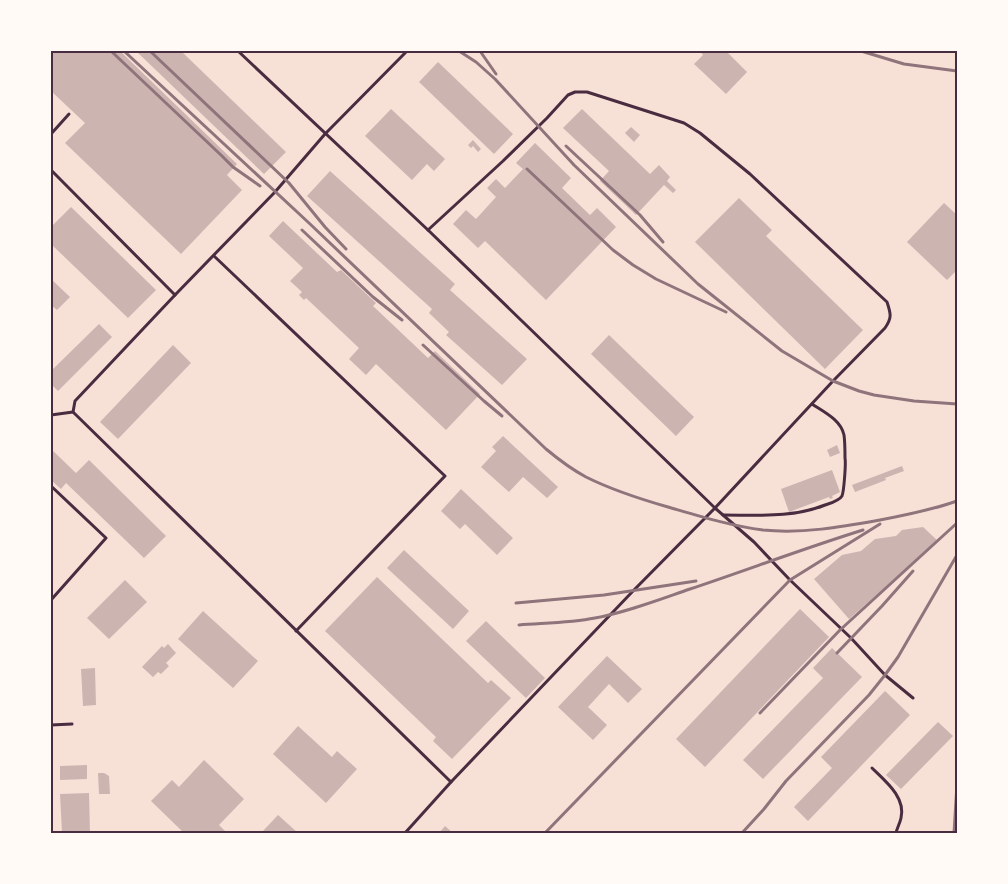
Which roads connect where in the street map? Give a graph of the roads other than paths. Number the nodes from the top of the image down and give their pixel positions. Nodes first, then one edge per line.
1 (238, 51) edge
2 (407, 51) edge
3 (69, 114) dead end
4 (51, 134) edge
5 (325, 134) junction
6 (51, 170) edge
7 (428, 230) junction
8 (214, 256) junction
9 (175, 295) junction
10 (812, 404) junction
11 (74, 412) junction
12 (51, 415) edge
13 (51, 486) edge
14 (715, 508) junction
15 (722, 515) junction
16 (51, 600) edge
17 (296, 631) junction
18 (913, 698) dead end
19 (72, 724) dead end
20 (51, 725) edge
21 (872, 768) dead end
22 (451, 782) junction
23 (406, 833) edge
24 (896, 833) edge

1 - 5 lane
2 - 5 lane
3 - 4 lane
5 - 7 lane
5 - 8 lane
6 - 9 lane
7 - 10 lane
7 - 14 lane
8 - 9 lane
8 - 17 lane
9 - 11 lane
10 - 14 lane
10 - 15 lane
11 - 12 lane
11 - 17 lane
13 - 16 lane
14 - 15 lane
14 - 22 lane
15 - 18 lane
17 - 22 lane
19 - 20 lane
21 - 24 lane
22 - 23 lane

